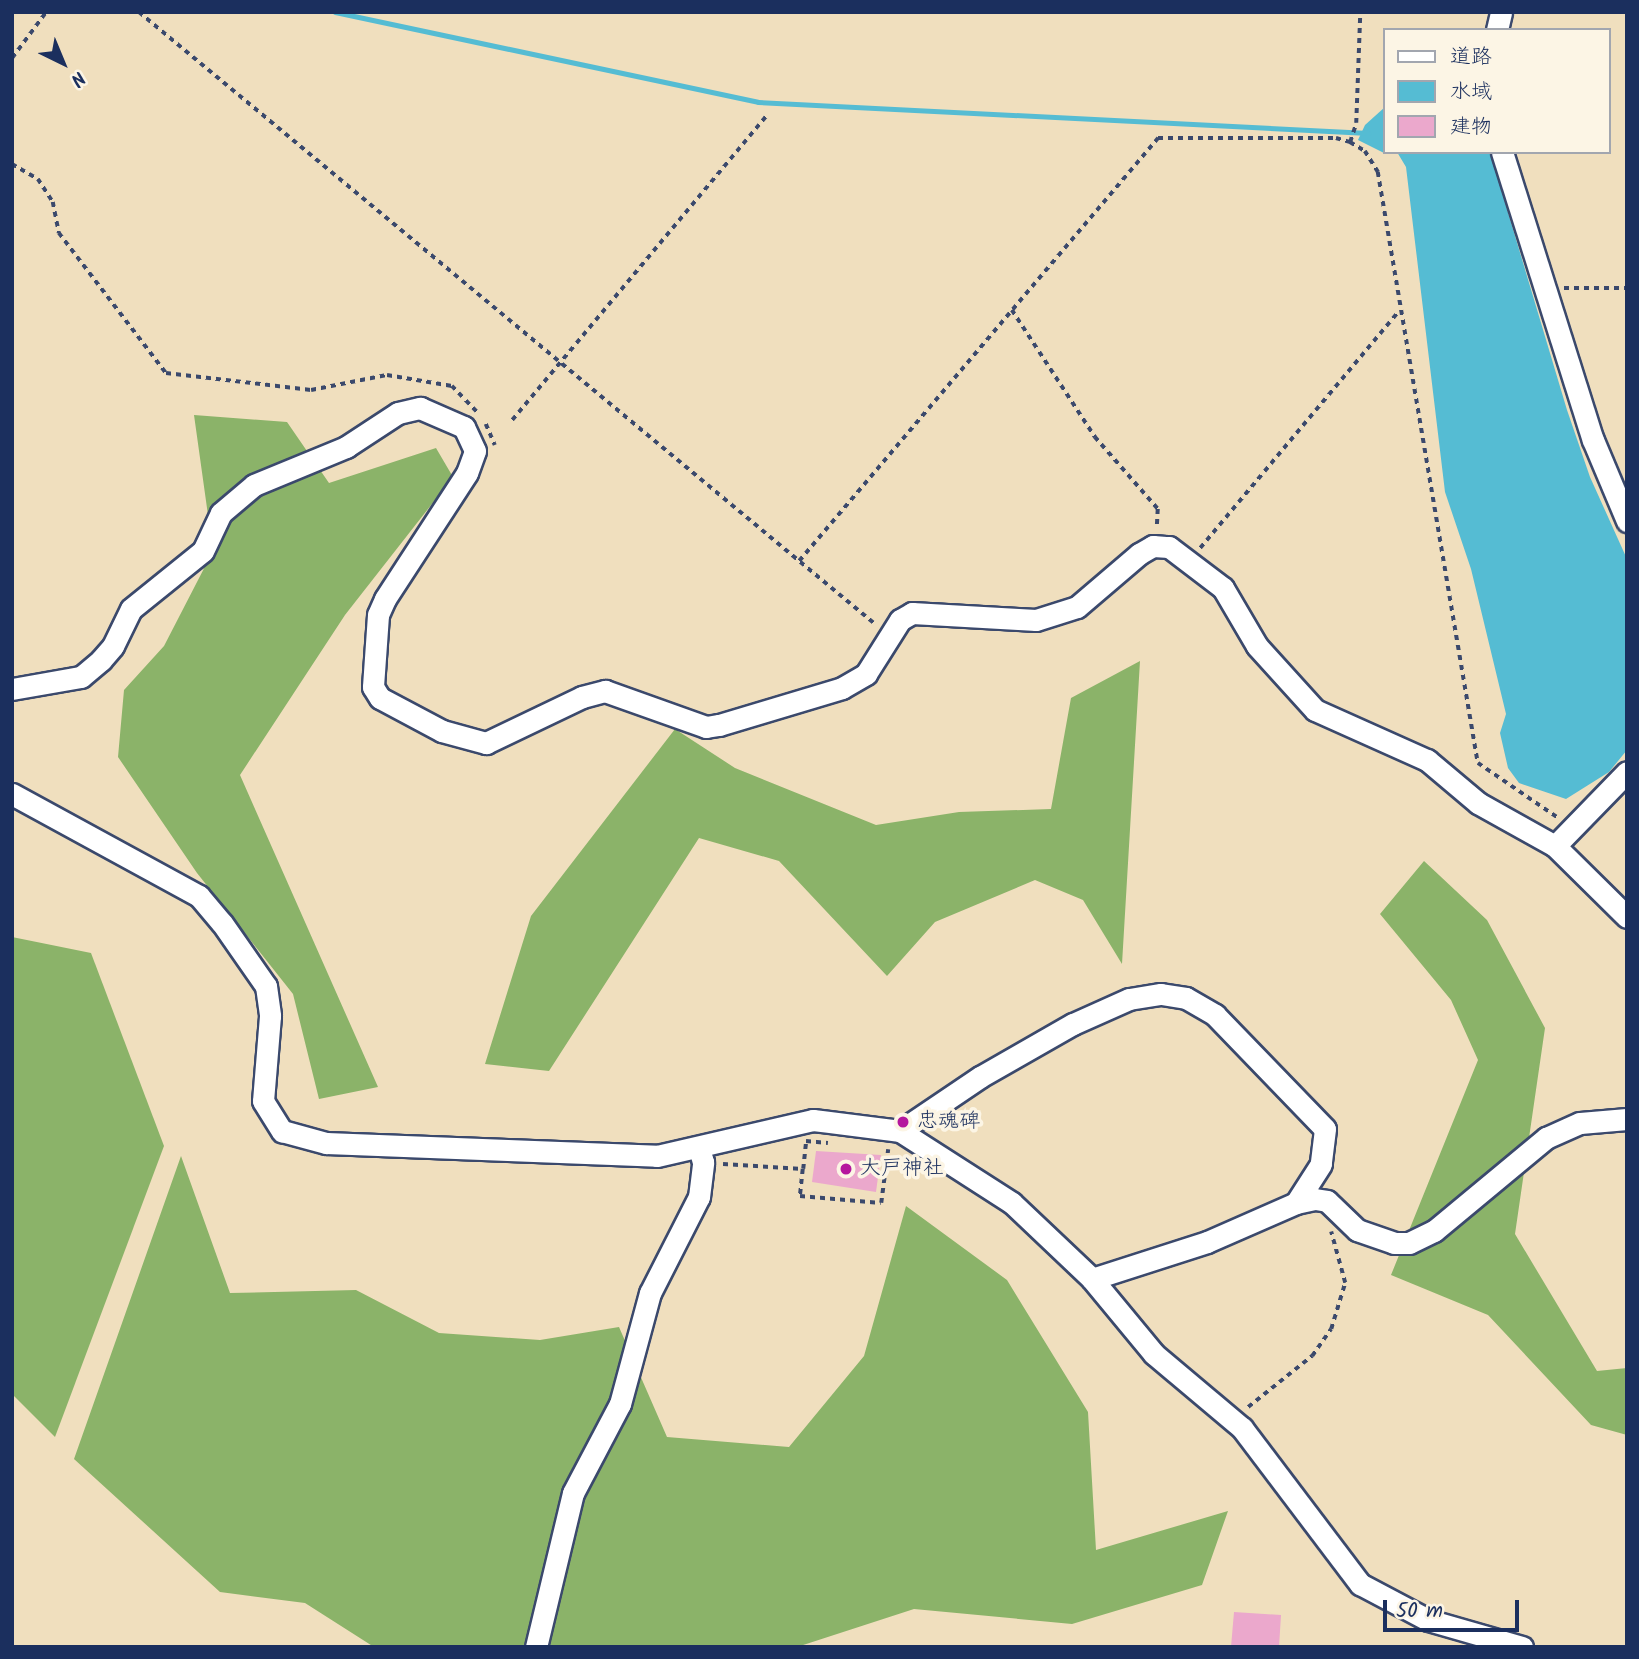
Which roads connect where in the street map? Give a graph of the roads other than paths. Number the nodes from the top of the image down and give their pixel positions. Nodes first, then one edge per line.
1 (1503, 154) edge
2 (1627, 522) edge
3 (12, 689) edge
4 (1627, 772) edge
5 (12, 794) edge
6 (1555, 846) junction
7 (1627, 918) edge
8 (1627, 1119) edge
9 (900, 1131) junction
10 (701, 1155) junction
11 (1305, 1201) junction
12 (1092, 1279) junction
13 (536, 1647) edge
14 (1522, 1647) edge

1 - 2 street
3 - 6 street
4 - 6 street
5 - 10 street
6 - 7 street
8 - 11 street
9 - 10 street
9 - 11 street
9 - 12 street
10 - 13 street
11 - 12 street
12 - 14 street

